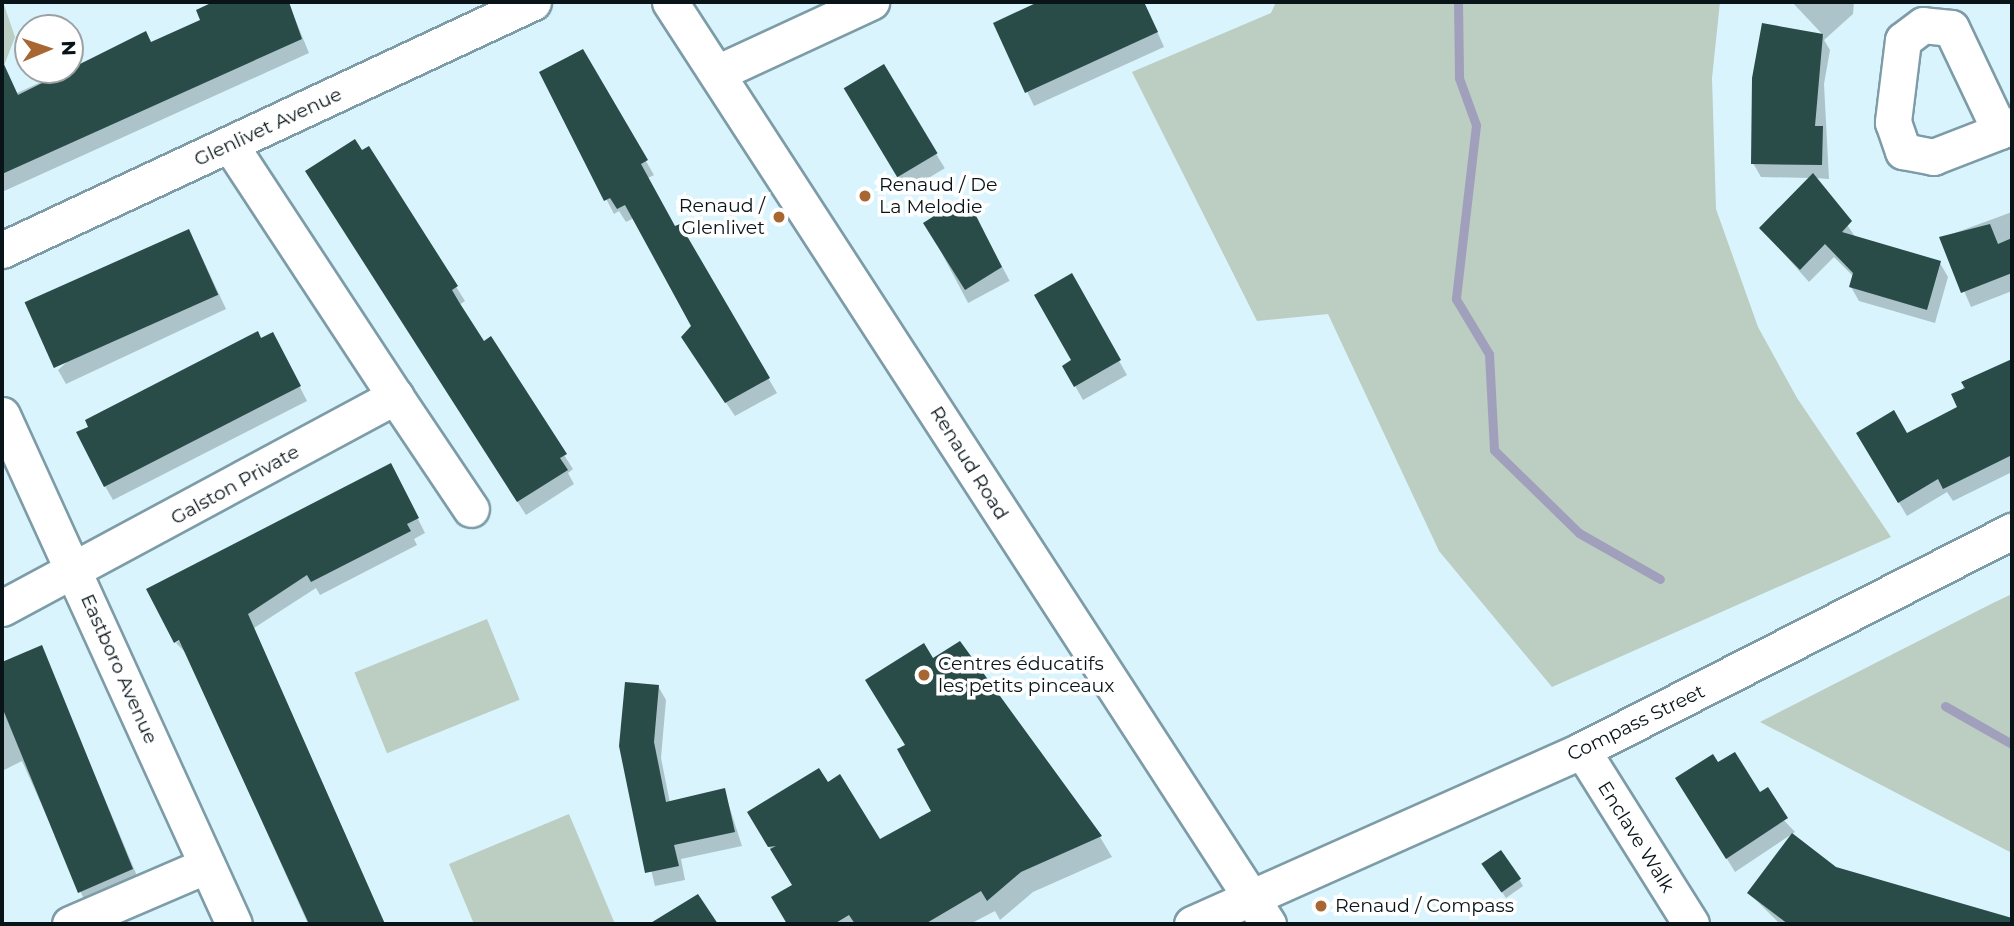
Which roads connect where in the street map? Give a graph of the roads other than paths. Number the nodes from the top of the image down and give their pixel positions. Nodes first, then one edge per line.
1 (533, 2) edge
2 (670, 2) edge
3 (871, 2) edge
4 (717, 73) junction
5 (230, 145) junction
6 (2, 250) edge
7 (394, 396) junction
8 (2, 415) edge
9 (471, 509) dead end
10 (2012, 531) edge
11 (76, 574) junction
12 (2, 608) edge
13 (1582, 750) junction
14 (208, 865) junction
15 (1259, 911) edge
16 (69, 924) edge
17 (234, 924) edge
18 (1192, 924) edge
19 (1691, 924) edge

1 - 5 street, Glenlivet Avenue
2 - 4 street, Renaud Road
3 - 4 street
4 - 15 street, Renaud Road
5 - 6 street, Glenlivet Avenue
5 - 7 street
7 - 9 street
7 - 11 street, Galston Private
8 - 11 street, Eastboro Avenue
10 - 13 street, Compass Street
11 - 12 street, Galston Private
11 - 14 street, Eastboro Avenue
13 - 15 street, Compass Street
13 - 19 street, Enclave Walk
14 - 16 street
14 - 17 street, Eastboro Avenue
15 - 18 street, Compass Street

